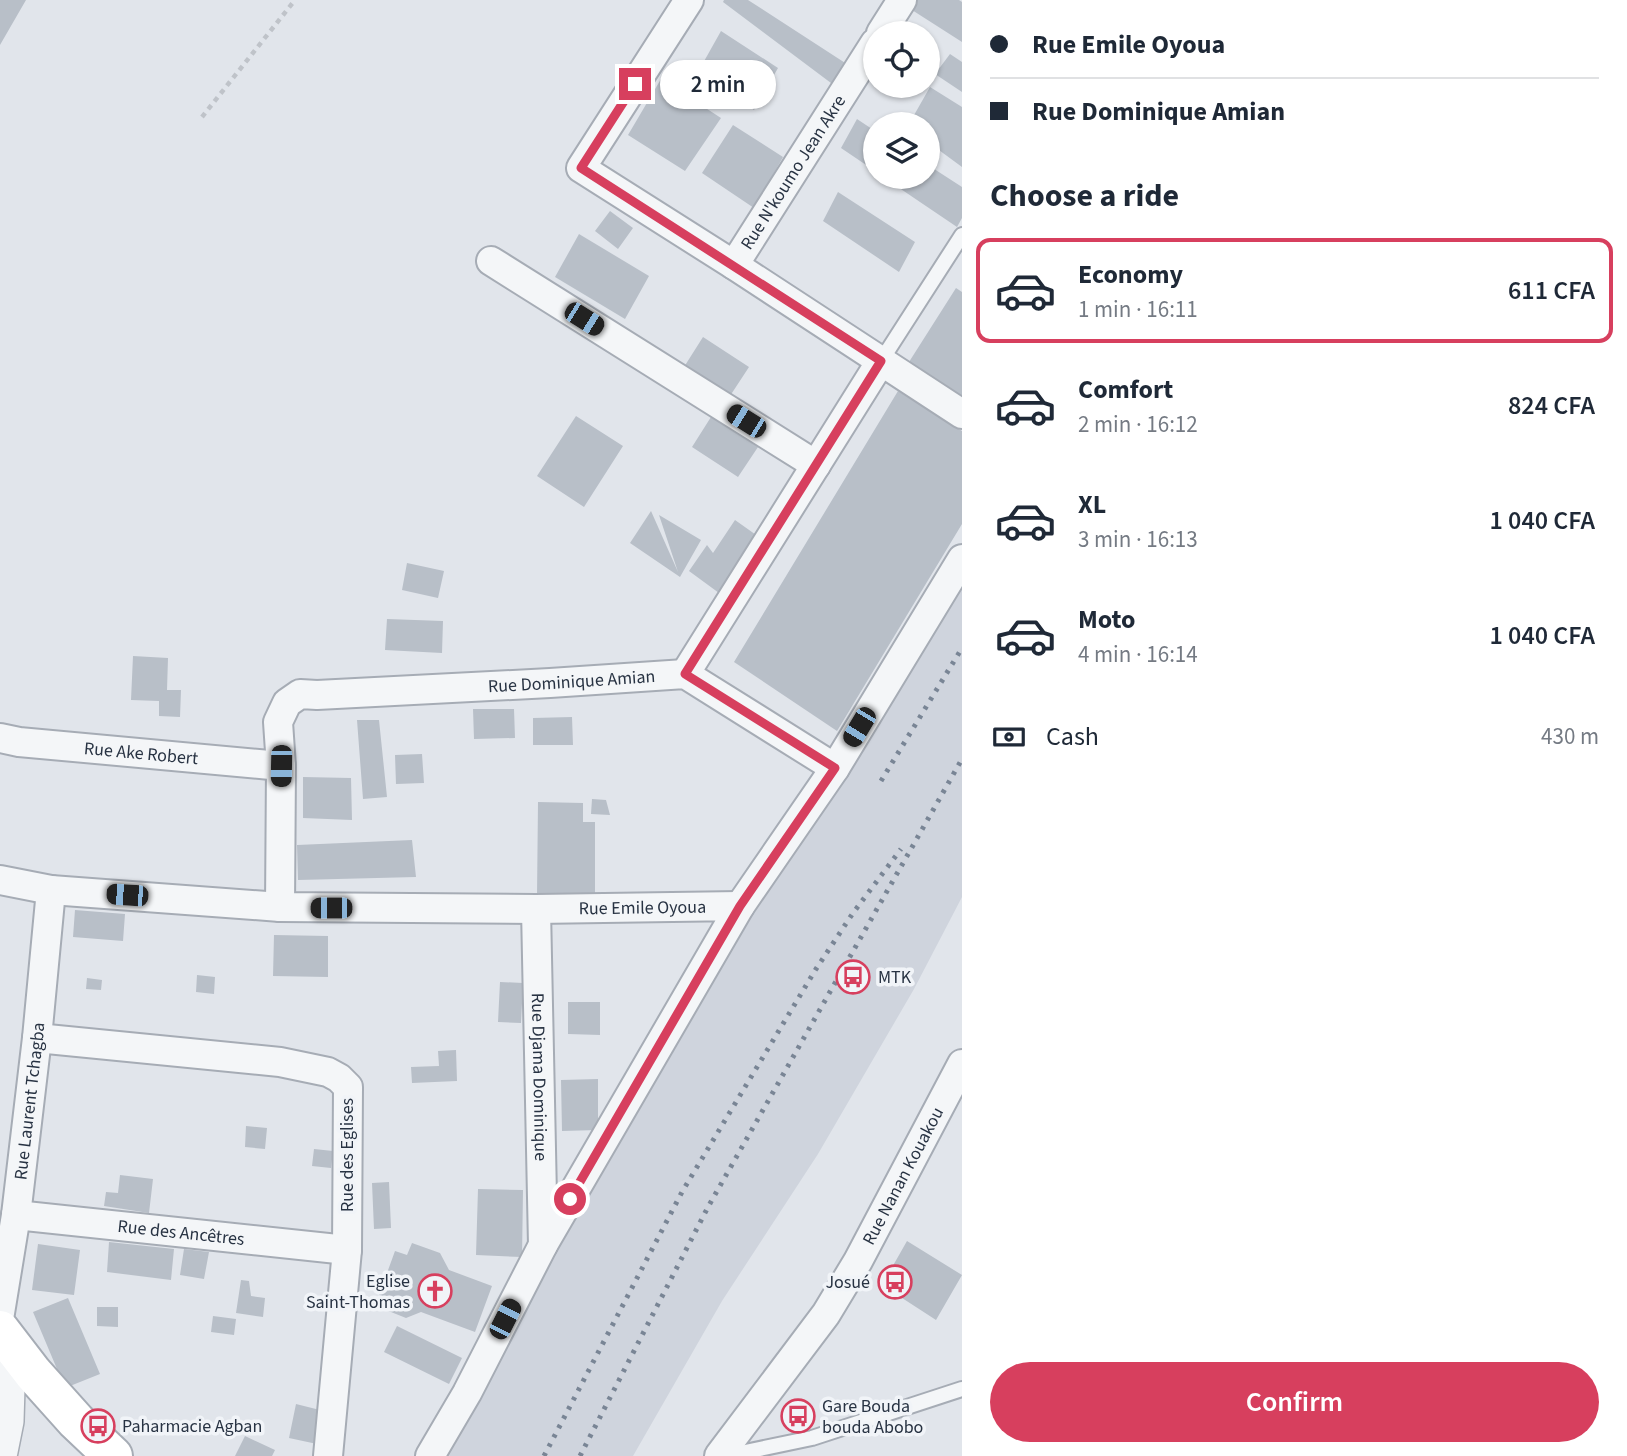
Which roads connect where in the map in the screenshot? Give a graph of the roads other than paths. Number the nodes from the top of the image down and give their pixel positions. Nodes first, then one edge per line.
1 (689, 0) edge
2 (902, 0) edge
3 (889, 21) edge
4 (863, 62) edge
5 (962, 235) edge
6 (491, 261) dead end
7 (734, 265) junction
8 (881, 361) junction
9 (962, 414) edge
10 (816, 465) junction
11 (962, 559) edge
12 (685, 674) junction
13 (0, 738) edge
14 (281, 766) junction
15 (835, 768) junction
16 (0, 880) edge
17 (51, 890) junction
18 (740, 906) junction
19 (280, 907) junction
20 (536, 909) junction
21 (37, 1038) junction
22 (962, 1065) edge
23 (16, 1214) junction
24 (543, 1245) junction
25 (347, 1250) junction
26 (0, 1313) edge
27 (0, 1329) edge
28 (0, 1358) edge
29 (962, 1389) edge
30 (0, 1451) edge
31 (113, 1456) edge
32 (328, 1456) edge
33 (430, 1456) edge
34 (719, 1456) edge
35 (726, 1456) edge

1 - 7 street
2 - 3 street
4 - 7 street, Rue N'koumo Jean Akre
5 - 8 lane
6 - 10 street
7 - 8 street
8 - 9 street
8 - 10 street
10 - 12 street
11 - 15 street
12 - 14 street, Rue Dominique Amian
12 - 15 street
13 - 14 street, Rue Ake Robert
14 - 19 street, Rue Dominique Amian
15 - 18 street
16 - 17 street, Rue Emile Oyoua
17 - 19 street, Rue Emile Oyoua
17 - 21 street, Rue Laurent Tchagba
18 - 20 street, Rue Emile Oyoua
18 - 24 street, Rue Emile Oyoua
19 - 20 street, Rue Emile Oyoua
20 - 24 street, Rue Djama Dominique
21 - 23 street, Rue Laurent Tchagba
21 - 25 street, Rue des Eglises
22 - 34 street, Rue Nanan Kouakou
23 - 25 street, Rue des Ancêtres
23 - 26 street, Rue Laurent Tchagba
24 - 33 street, Rue Emile Oyoua
25 - 32 street, Rue des Eglises
27 - 31 main road
28 - 30 street
29 - 35 lane

